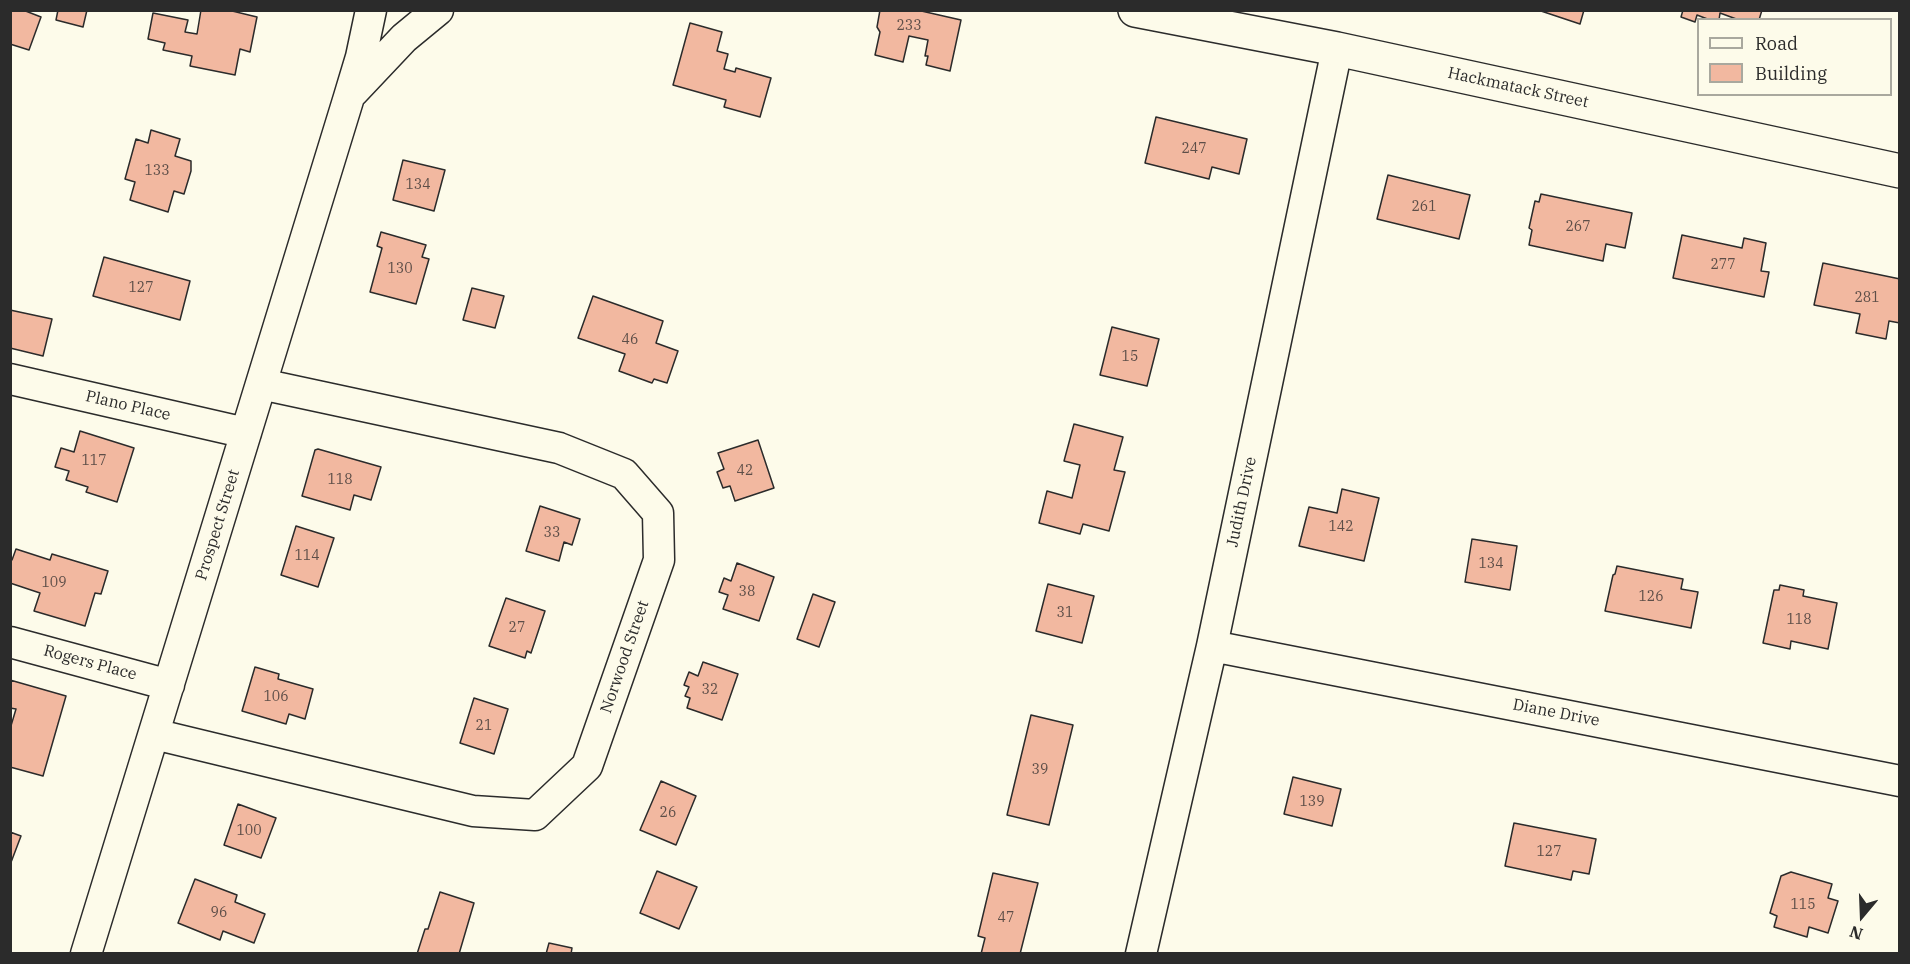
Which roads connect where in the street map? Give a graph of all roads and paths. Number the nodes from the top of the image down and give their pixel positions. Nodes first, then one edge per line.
1 (370, 10) edge
2 (438, 10) edge
3 (1135, 10) edge
4 (1337, 49) junction
5 (349, 97) junction
6 (1899, 171) edge
7 (10, 379) edge
8 (261, 384) junction
9 (246, 433) junction
10 (10, 642) edge
11 (1212, 646) junction
12 (169, 685) junction
13 (154, 734) junction
14 (1899, 781) edge
15 (86, 954) edge
16 (1141, 954) edge

1 - 5 street, Prospect Street
2 - 5 street, Prospect Street
3 - 4 street, Hackmatack Street
4 - 6 street, Hackmatack Street
4 - 11 street, Judith Drive
5 - 8 street, Prospect Street
7 - 9 street, Plano Place
8 - 9 street, Prospect Street
8 - 13 street, Norwood Street
9 - 12 street, Prospect Street
10 - 12 street, Rogers Place
11 - 14 street, Diane Drive
11 - 16 street, Judith Drive
12 - 13 street, Prospect Street
13 - 15 street, Prospect Street

